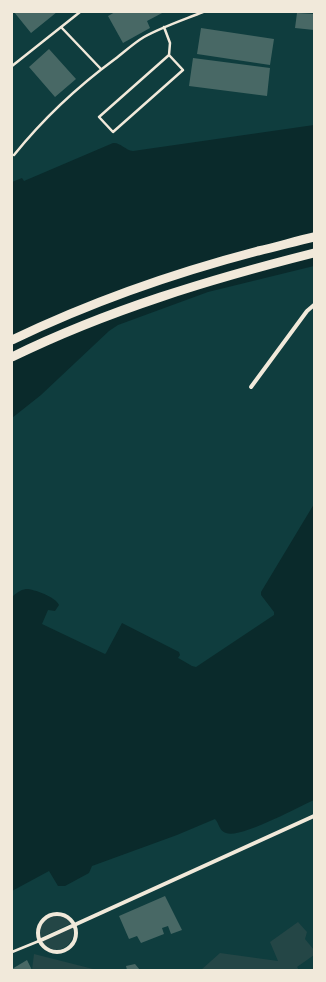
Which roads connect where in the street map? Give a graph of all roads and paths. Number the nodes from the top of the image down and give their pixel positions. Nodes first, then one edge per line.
1 (80, 12) edge
2 (203, 12) edge
3 (61, 26) junction
4 (164, 27) junction
5 (169, 55) junction
6 (12, 66) edge
7 (101, 69) junction
8 (14, 155) dead end
9 (314, 237) edge
10 (314, 253) edge
11 (314, 305) edge
12 (12, 340) edge
13 (12, 357) edge
14 (251, 387) dead end
15 (314, 816) edge
16 (74, 924) junction
17 (39, 941) junction
18 (12, 952) edge

1 - 3 lane
2 - 4 lane
3 - 6 lane
3 - 7 lane
4 - 5 lane
4 - 7 lane
5 - 5 lane
7 - 8 lane
9 - 12 highway
10 - 13 highway
11 - 14 street
15 - 16 street
16 - 17 street
16 - 17 street
16 - 17 street
17 - 18 lane

